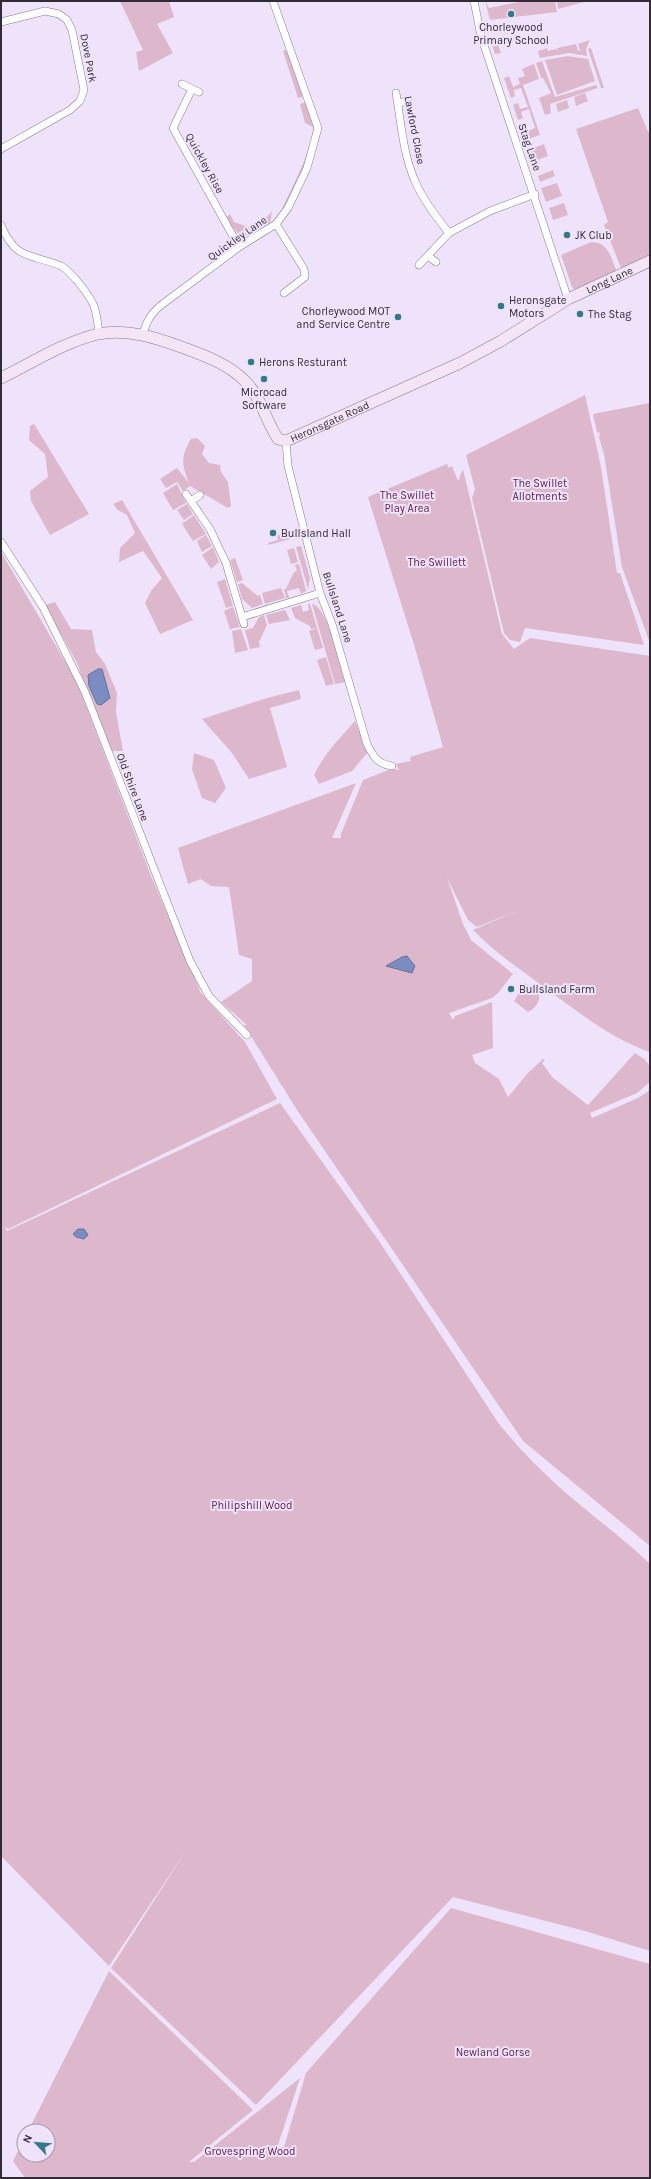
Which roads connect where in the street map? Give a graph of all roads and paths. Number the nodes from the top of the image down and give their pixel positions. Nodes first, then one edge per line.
1 (273, 1) edge
2 (474, 1) edge
3 (1, 22) edge
4 (182, 84) dead end
5 (192, 88) junction
6 (199, 92) dead end
7 (396, 93) dead end
8 (408, 101) dead end
9 (398, 103) junction
10 (1, 150) edge
11 (535, 194) junction
12 (276, 224) junction
13 (1, 225) edge
14 (449, 233) junction
15 (239, 247) junction
16 (428, 256) junction
17 (650, 261) edge
18 (436, 262) dead end
19 (419, 265) dead end
20 (284, 293) dead end
21 (568, 299) junction
22 (99, 334) junction
23 (143, 335) junction
24 (1, 378) edge
25 (286, 441) junction
26 (186, 494) dead end
27 (200, 495) dead end
28 (191, 501) junction
29 (1, 542) edge
30 (320, 593) junction
31 (242, 617) junction
32 (244, 624) dead end
33 (392, 766) dead end
34 (247, 1035) dead end

1 - 12 street, Quickley Lane
2 - 11 street, Stag Lane
3 - 10 street, Dove Park
4 - 5 street
5 - 6 street
5 - 15 street, Quickley Rise
7 - 9 street, Lawford Close
8 - 9 street
9 - 14 street, Lawford Close
11 - 14 street
11 - 21 street, Stag Lane
12 - 15 street, Quickley Lane
12 - 20 street
13 - 22 street
14 - 16 street
15 - 23 street, Quickley Lane
16 - 18 street
16 - 19 street
17 - 21 street, Long Lane
21 - 25 street, Heronsgate Road
22 - 23 street, Heronsgate Road
22 - 24 street, Heronsgate Road
23 - 25 street, Heronsgate Road
25 - 30 street, Bullsland Lane
26 - 28 street
27 - 28 street
28 - 31 street
29 - 34 street, Old Shire Lane
30 - 31 street
30 - 33 street, Bullsland Lane
31 - 32 street

